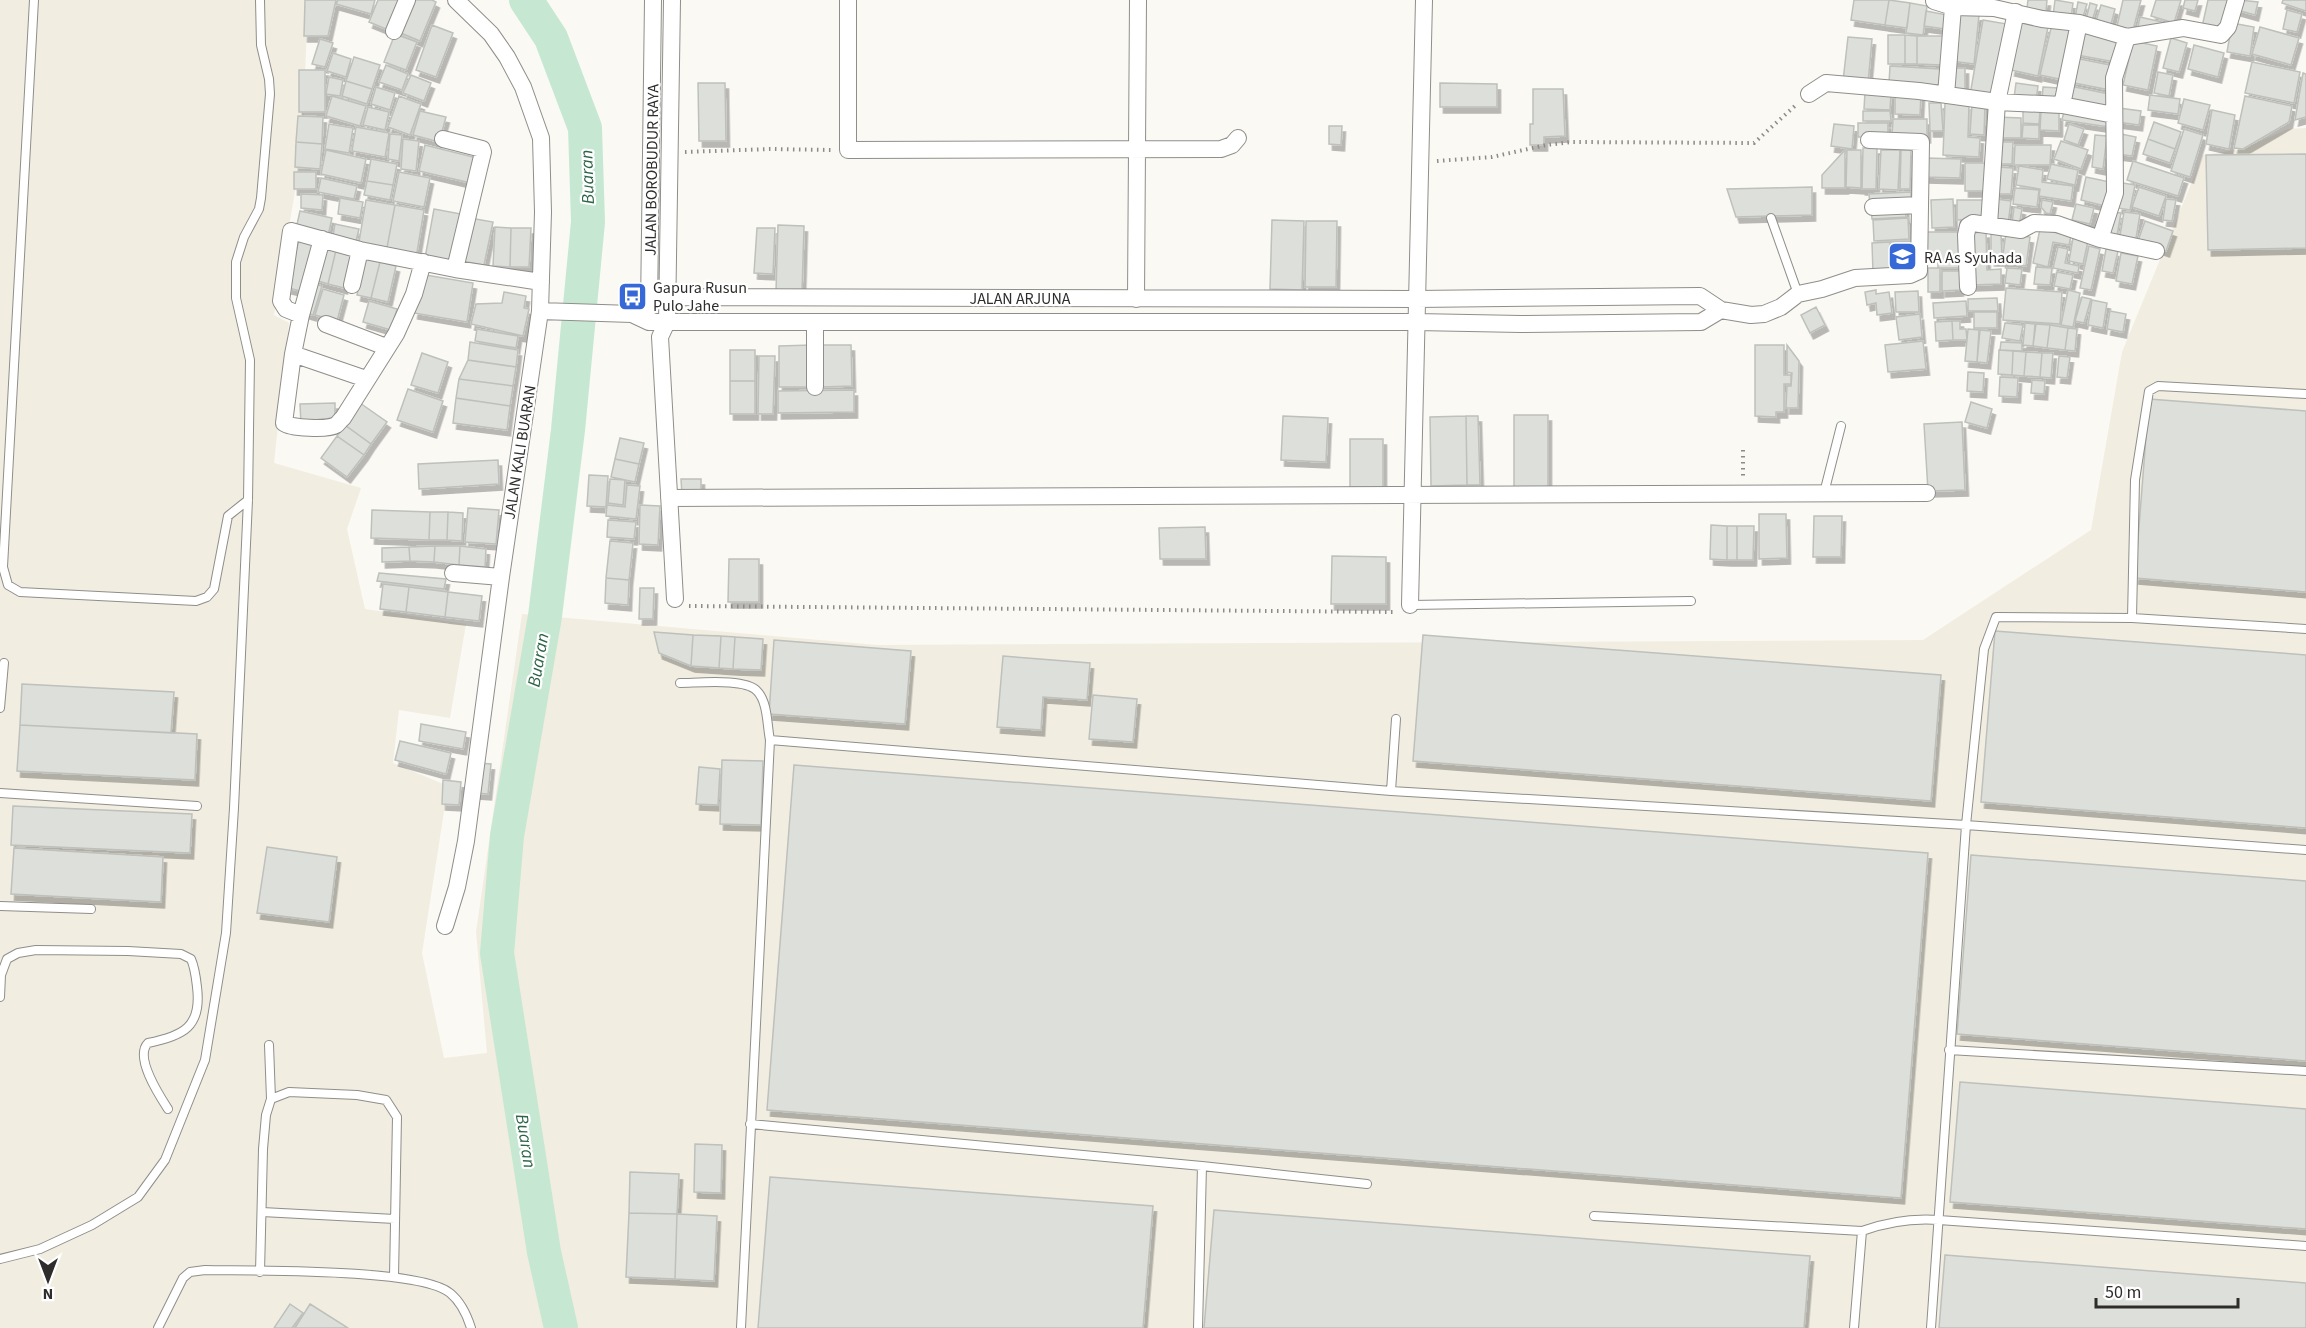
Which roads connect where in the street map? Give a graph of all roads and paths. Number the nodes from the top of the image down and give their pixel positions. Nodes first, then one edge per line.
1 (34, 0) edge
2 (260, 0) edge
3 (407, 0) edge
4 (456, 0) edge
5 (653, 0) edge
6 (672, 0) edge
7 (848, 0) edge
8 (1138, 0) edge
9 (1424, 0) edge
10 (2236, 0) edge
11 (1934, 1) edge
12 (1953, 7) junction
13 (2016, 12) junction
14 (2079, 23) junction
15 (394, 31) dead end
16 (2127, 37) junction
17 (652, 82) junction
18 (671, 82) junction
19 (1809, 94) joint
20 (1946, 95) junction
21 (1997, 102) junction
22 (2062, 105) junction
23 (2114, 115) junction
24 (1238, 138) dead end
25 (443, 139) dead end
26 (1869, 140) dead end
27 (848, 150) junction
28 (1137, 151) junction
29 (670, 153) junction
30 (1421, 162) junction
31 (1920, 205) junction
32 (1873, 207) dead end
33 (1771, 218) dead end
34 (1989, 225) junction
35 (322, 239) junction
36 (2100, 239) junction
37 (360, 250) junction
38 (2156, 251) dead end
39 (423, 262) junction
40 (455, 269) junction
41 (541, 282) junction
42 (352, 285) dead end
43 (1968, 287) dead end
44 (1798, 294) junction
45 (649, 297) junction
46 (667, 297) junction
47 (1521, 297) junction
48 (906, 298) junction
49 (990, 298) junction
50 (1102, 299) junction
51 (1136, 299) junction
52 (1250, 299) junction
53 (1416, 299) junction
54 (1721, 310) junction
55 (545, 311) junction
56 (625, 314) junction
57 (300, 315) junction
58 (649, 322) junction
59 (815, 322) junction
60 (906, 322) junction
61 (990, 322) junction
62 (1102, 322) junction
63 (1249, 322) junction
64 (1416, 322) junction
65 (326, 324) dead end
66 (1521, 324) junction
67 (663, 329) junction
68 (386, 347) junction
69 (293, 354) junction
70 (366, 379) junction
71 (815, 387) dead end
72 (2306, 394) edge
73 (1841, 426) dead end
74 (1743, 450) dead end
75 (1744, 493) junction
76 (1824, 493) junction
77 (1927, 493) dead end
78 (1412, 495) junction
79 (669, 498) junction
80 (248, 500) junction
81 (453, 573) dead end
82 (501, 577) junction
83 (675, 599) joint
84 (1692, 601) dead end
85 (1410, 605) junction
86 (2133, 618) junction
87 (2306, 629) edge
88 (4, 663) dead end
89 (680, 683) dead end
90 (0, 708) edge
91 (1396, 719) dead end
92 (770, 740) junction
93 (1391, 790) junction
94 (0, 793) edge
95 (197, 806) dead end
96 (1966, 825) junction
97 (2306, 850) edge
98 (0, 906) edge
99 (91, 909) dead end
100 (445, 926) dead end
101 (0, 996) edge
102 (269, 1045) dead end
103 (1949, 1050) junction
104 (2306, 1071) edge
105 (271, 1099) junction
106 (168, 1109) dead end
107 (750, 1124) junction
108 (1202, 1166) junction
109 (1367, 1184) dead end
110 (262, 1212) junction
111 (1594, 1216) dead end
112 (395, 1219) junction
113 (1939, 1220) junction
114 (1862, 1232) junction
115 (2306, 1246) edge
116 (0, 1259) edge
117 (260, 1272) junction
118 (394, 1277) junction
119 (158, 1328) edge
120 (471, 1328) edge
121 (741, 1328) edge
122 (1198, 1328) edge
123 (1854, 1328) edge
124 (1931, 1328) edge

1 - 80 lane
2 - 80 lane
3 - 15 street
4 - 41 street, JALAN KALI BUARAN
5 - 17 street, JALAN BOROBUDUR RAYA
6 - 18 street, JALAN BOROBUDUR RAYA
7 - 27 street
8 - 28 street
9 - 30 street
10 - 16 street
11 - 12 street
12 - 13 street
12 - 20 street
13 - 14 street
13 - 21 street
14 - 16 street
14 - 22 street
16 - 23 street
17 - 18 street
17 - 45 street, JALAN BOROBUDUR RAYA
18 - 29 street, JALAN BOROBUDUR RAYA
19 - 20 street
19 - 30 path
20 - 21 street
21 - 22 street
21 - 34 street
22 - 23 street
23 - 36 street
24 - 28 street
25 - 40 street
26 - 31 street
27 - 28 street
27 - 29 path
28 - 51 street
29 - 46 street, JALAN BOROBUDUR RAYA
30 - 53 street
31 - 32 street
31 - 44 street
33 - 44 lane
34 - 36 street
34 - 43 street
35 - 37 street
35 - 57 street
35 - 57 street
36 - 38 street
37 - 39 street
37 - 42 street
39 - 40 street
39 - 68 street
40 - 41 street
41 - 55 street, JALAN KALI BUARAN
44 - 54 street
45 - 46 street, JALAN ARJUNA
45 - 56 street
45 - 58 street, JALAN BOROBUDUR RAYA
46 - 48 street, JALAN ARJUNA
46 - 67 street, JALAN BOROBUDUR RAYA
47 - 53 street, JALAN ARJUNA
47 - 54 street, JALAN ARJUNA
47 - 66 street
48 - 49 street, JALAN ARJUNA
48 - 60 street
49 - 50 street, JALAN ARJUNA
49 - 61 street
50 - 51 street, JALAN ARJUNA
50 - 62 street
51 - 52 street, JALAN ARJUNA
52 - 53 street, JALAN ARJUNA
52 - 63 street
53 - 64 street
54 - 66 street, JALAN ARJUNA
55 - 56 street
55 - 82 street, JALAN KALI BUARAN
56 - 58 street
57 - 69 street
58 - 67 street
59 - 60 street, JALAN ARJUNA
59 - 67 street, JALAN ARJUNA
59 - 71 street
60 - 61 street, JALAN ARJUNA
61 - 62 street, JALAN ARJUNA
62 - 63 street, JALAN ARJUNA
63 - 64 street, JALAN ARJUNA
64 - 66 street, JALAN ARJUNA
64 - 78 street
65 - 68 street
67 - 79 street, JALAN BOROBUDUR RAYA
68 - 70 street
69 - 70 street
69 - 70 street
72 - 86 lane
73 - 76 lane
74 - 75 path
75 - 76 street
75 - 78 street
76 - 77 street
78 - 79 street
78 - 85 street
79 - 83 street, JALAN BOROBUDUR RAYA
80 - 116 lane
81 - 82 street
82 - 100 street, JALAN KALI BUARAN
83 - 85 path
84 - 85 lane
86 - 87 lane
86 - 96 lane
88 - 90 lane
89 - 92 lane
91 - 93 lane
92 - 93 lane
92 - 107 lane
93 - 96 lane
94 - 95 lane
96 - 97 lane
96 - 103 lane
98 - 99 lane
101 - 106 lane
102 - 105 lane
103 - 104 lane
103 - 113 lane
105 - 110 lane
105 - 112 lane
107 - 108 lane
107 - 121 lane
108 - 109 lane
108 - 122 lane
110 - 112 lane
110 - 117 lane
111 - 114 lane
112 - 118 lane
113 - 114 lane
113 - 115 lane
113 - 124 lane
114 - 123 lane
117 - 118 lane
117 - 119 lane
118 - 120 lane

